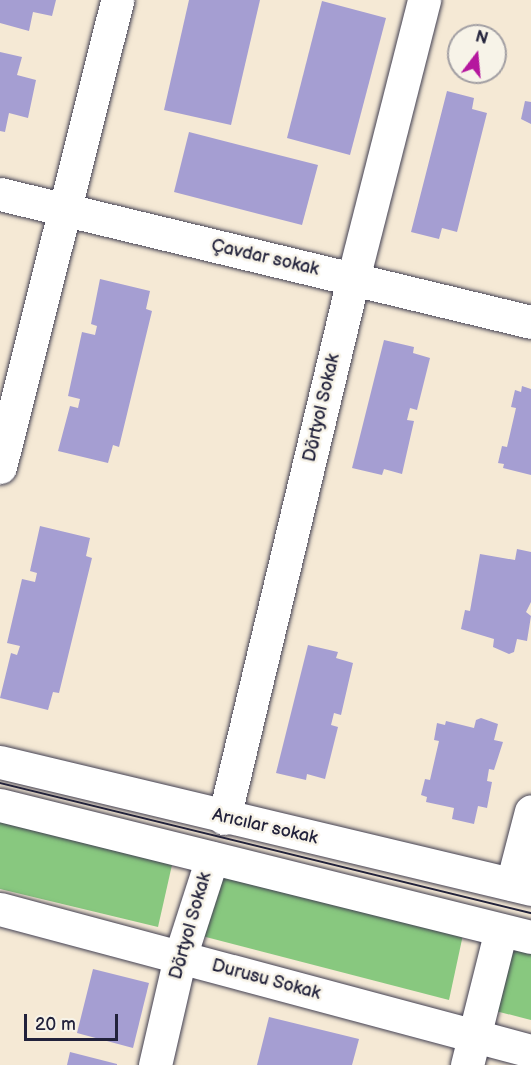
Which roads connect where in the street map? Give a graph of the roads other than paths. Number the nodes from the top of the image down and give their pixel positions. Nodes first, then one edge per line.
1 (117, 0) edge
2 (424, 0) edge
3 (0, 194) edge
4 (67, 211) junction
5 (353, 279) junction
6 (531, 322) edge
7 (0, 467) edge
8 (0, 762) edge
9 (0, 805) edge
10 (531, 811) edge
11 (224, 818) junction
12 (212, 858) junction
13 (522, 887) edge
14 (0, 909) edge
15 (516, 933) edge
16 (180, 957) junction
17 (471, 1050) edge
18 (531, 1051) edge
19 (155, 1065) edge

1 - 4 street
2 - 5 street, Dörtyol Sokak
3 - 4 street, Çavdar sokak
4 - 5 street, Çavdar sokak
4 - 7 street
5 - 6 street, Çavdar sokak
5 - 11 street, Dörtyol Sokak
8 - 11 street, Arıcılar sokak
9 - 12 street
10 - 13 street
11 - 13 street, Arıcılar sokak
12 - 15 street
12 - 16 street, Dörtyol Sokak
14 - 16 street, Durusu Sokak
15 - 17 street
16 - 17 street, Durusu Sokak
16 - 19 street, Dörtyol Sokak
17 - 18 street, Durusu Sokak

